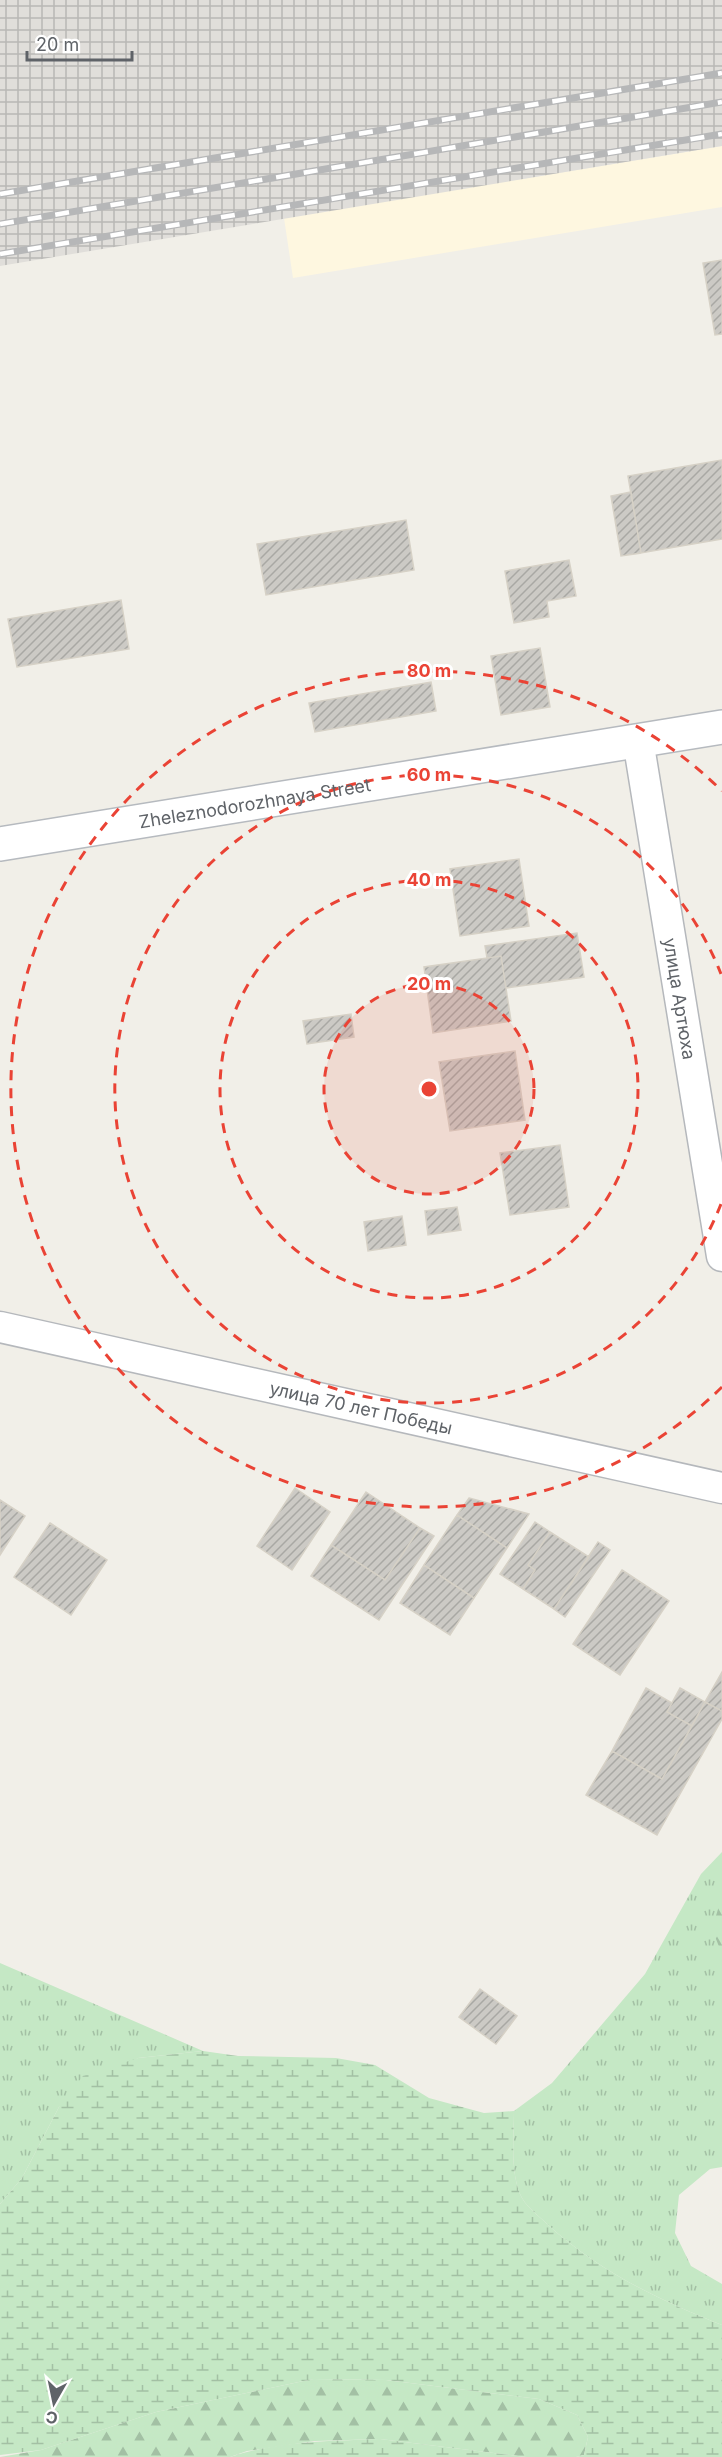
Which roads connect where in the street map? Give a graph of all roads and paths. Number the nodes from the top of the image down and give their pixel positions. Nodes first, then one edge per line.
1 (722, 727) edge
2 (638, 740) junction
3 (0, 844) edge
4 (722, 1256) edge
5 (0, 1327) edge
6 (722, 1488) edge

1 - 2 main road, Zheleznodorozhnaya Street
2 - 3 main road, Zheleznodorozhnaya Street
2 - 4 street, улица Артюха
5 - 6 street, улица 70 лет Победы

